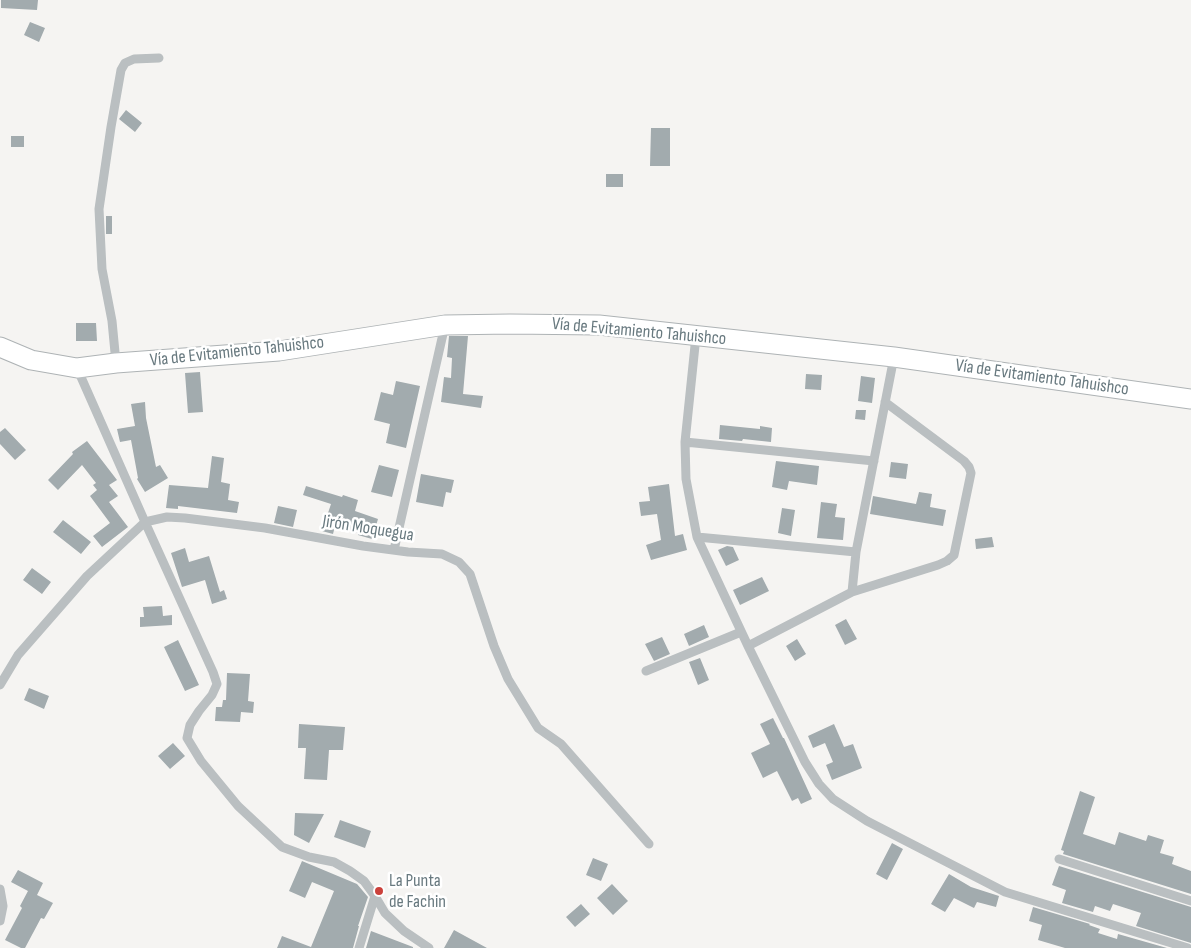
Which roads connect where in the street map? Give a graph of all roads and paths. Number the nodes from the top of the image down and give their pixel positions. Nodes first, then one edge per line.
1 (159, 58) dead end
2 (445, 325) junction
3 (696, 336) junction
4 (0, 347) edge
5 (894, 357) junction
6 (116, 363) junction
7 (77, 368) junction
8 (1191, 399) edge
9 (885, 402) junction
10 (684, 442) junction
11 (874, 460) junction
12 (145, 522) junction
13 (697, 537) junction
14 (394, 550) junction
15 (856, 552) junction
16 (852, 592) junction
17 (741, 632) junction
18 (748, 646) junction
19 (646, 671) dead end
20 (0, 685) edge
21 (649, 844) dead end
22 (1059, 860) dead end
23 (0, 890) edge
24 (376, 896) junction
25 (1191, 901) edge
26 (0, 921) edge
27 (359, 948) edge
28 (429, 948) edge
29 (1188, 948) edge

1 - 6 street
2 - 3 main road, Vía de Evitamiento Tahuishco
2 - 6 main road, Vía de Evitamiento Tahuishco
2 - 14 street
3 - 5 main road, Vía de Evitamiento Tahuishco
3 - 10 street
4 - 7 main road, Vía de Evitamiento Tahuishco
5 - 8 main road, Vía de Evitamiento Tahuishco
5 - 9 street
6 - 7 main road, Vía de Evitamiento Tahuishco
7 - 12 street
9 - 11 street
9 - 16 street
10 - 11 street
10 - 13 street
11 - 15 street
12 - 14 street, Jirón Moquegua
12 - 20 street
12 - 24 street
13 - 15 street
13 - 17 street
14 - 21 street, Jirón Moquegua
15 - 16 street
16 - 18 street
17 - 18 street
17 - 19 street
18 - 29 street
22 - 25 street
23 - 26 street
24 - 27 street
24 - 28 street

